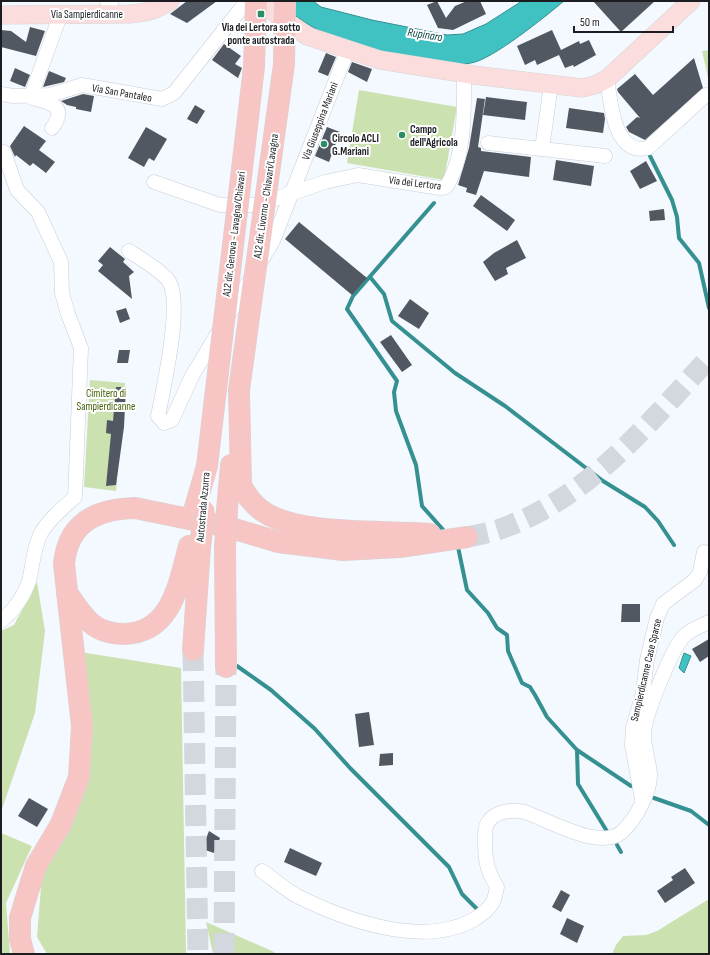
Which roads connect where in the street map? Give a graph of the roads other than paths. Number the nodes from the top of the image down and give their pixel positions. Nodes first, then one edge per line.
1 (170, 1) edge
2 (246, 1) edge
3 (257, 1) edge
4 (285, 1) edge
5 (691, 1) edge
6 (61, 13) junction
7 (1, 15) edge
8 (348, 49) junction
9 (464, 72) junction
10 (607, 79) junction
11 (551, 85) junction
12 (1, 94) edge
13 (706, 95) dead end
14 (31, 96) junction
15 (52, 128) dead end
16 (488, 143) dead end
17 (542, 149) junction
18 (4, 152) dead end
19 (605, 156) dead end
20 (154, 182) dead end
21 (292, 193) junction
22 (129, 251) dead end
23 (235, 481) junction
24 (194, 547) junction
25 (704, 552) dead end
26 (66, 592) junction
27 (1, 621) edge
28 (709, 622) edge
29 (193, 650) tunnel mouth
30 (226, 667) tunnel mouth
31 (643, 805) junction
32 (262, 871) dead end
33 (30, 886) junction
34 (24, 954) edge
35 (38, 954) edge

1 - 6 main road, Via Sampierdicanne
2 - 14 street, Via San Pantaleo
3 - 8 main road
3 - 24 highway, A12 dir. Genova - Lavagna/Chiavari, bridge
4 - 23 highway, A12 dir. Livorno - Chiavari/Lavagna, bridge
5 - 10 main road
6 - 7 main road, Via Sampierdicanne
6 - 14 street
8 - 9 main road
8 - 21 street, Via Giuseppina Mariani
9 - 11 main road
9 - 21 street, Via dei Lertora
10 - 11 main road
10 - 13 street
11 - 17 street
12 - 14 street, Via San Pantaleo
14 - 15 street
16 - 17 street
17 - 19 street
18 - 27 street
20 - 21 street
21 - 22 street, Via Giuseppina Mariani
23 - 26 highway
23 - 30 highway, A12 dir. Livorno - Chiavari/Lavagna, bridge
24 - 26 highway
24 - 29 highway
25 - 31 street, Sampierdicanne Case Sparse
26 - 33 highway
28 - 31 street, Sampierdicanne Case Sparse
31 - 32 street, Sampierdicanne Case Sparse
33 - 34 highway
33 - 35 highway

